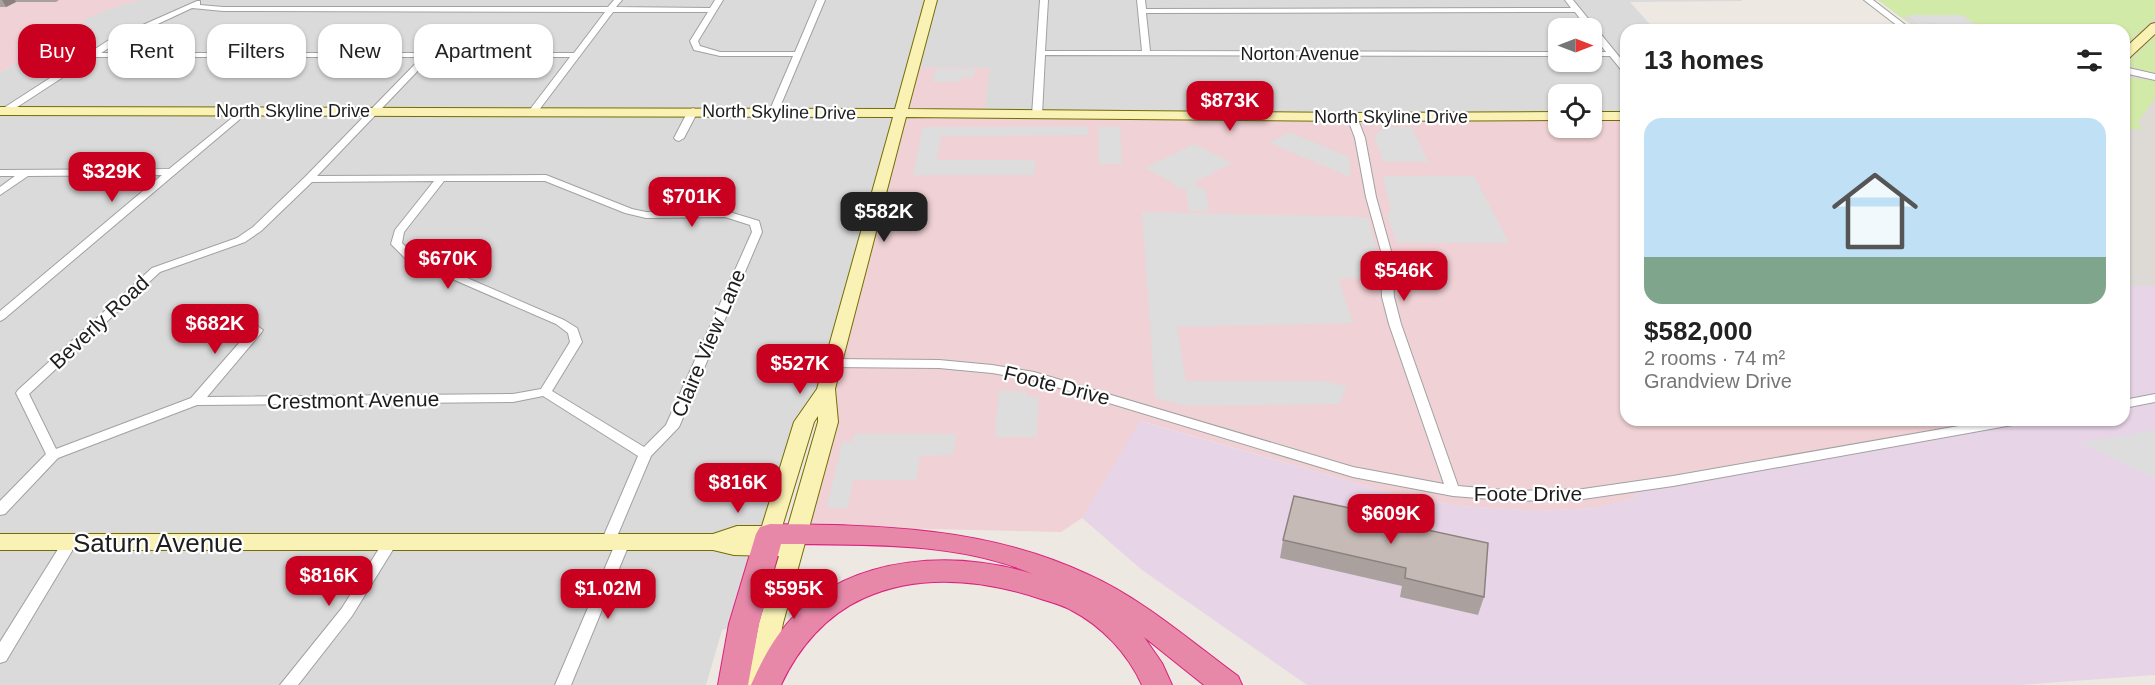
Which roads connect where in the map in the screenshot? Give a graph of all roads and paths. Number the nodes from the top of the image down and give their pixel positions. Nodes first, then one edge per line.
1 (207, 0) edge
2 (344, 0) edge
3 (618, 0) edge
4 (719, 0) edge
5 (821, 0) edge
6 (932, 0) edge
7 (1044, 0) edge
8 (1141, 0) edge
9 (1569, 0) edge
10 (1868, 0) edge
11 (191, 6) junction
12 (329, 9) junction
13 (610, 9) junction
14 (713, 10) junction
15 (1576, 10) junction
16 (1143, 12) junction
17 (1583, 18) edge
18 (1900, 24) edge
19 (2155, 27) edge
20 (1602, 42) edge
21 (2130, 50) edge
22 (96, 52) edge
23 (1041, 53) junction
24 (1146, 53) junction
25 (797, 54) junction
26 (1548, 54) edge
27 (1602, 54) edge
28 (1612, 54) junction
29 (96, 55) edge
30 (553, 55) edge
31 (576, 55) junction
32 (414, 56) edge
33 (1620, 63) edge
34 (414, 71) edge
35 (2130, 71) edge
36 (2155, 77) edge
37 (54, 78) edge
38 (3, 111) edge
39 (243, 111) junction
40 (375, 111) junction
41 (693, 111) junction
42 (532, 112) junction
43 (774, 112) junction
44 (902, 113) junction
45 (1037, 115) junction
46 (1548, 116) edge
47 (1602, 116) edge
48 (1620, 116) edge
49 (1352, 117) junction
50 (679, 138) dead end
51 (171, 172) junction
52 (0, 173) edge
53 (25, 173) junction
54 (442, 178) junction
55 (309, 179) junction
56 (0, 192) edge
57 (0, 316) edge
58 (257, 330) dead end
59 (833, 363) junction
60 (545, 393) junction
61 (2155, 398) edge
62 (196, 401) junction
63 (2130, 403) edge
64 (1963, 426) edge
65 (645, 454) junction
66 (52, 455) junction
67 (1453, 491) junction
68 (0, 510) edge
69 (781, 541) junction
70 (0, 542) edge
71 (70, 542) junction
72 (615, 542) junction
73 (390, 543) junction
74 (1082, 602) junction
75 (0, 656) edge
76 (288, 685) edge
77 (563, 685) edge
78 (733, 685) edge
79 (759, 685) edge
80 (766, 685) edge
81 (1157, 685) edge
82 (1227, 685) edge

1 - 11 street
2 - 12 street
3 - 13 street
4 - 14 street
5 - 25 street
6 - 44 main road
7 - 23 street
8 - 16 street
9 - 15 street
10 - 18 street
11 - 12 street
11 - 22 street
12 - 13 street
13 - 14 street
13 - 31 street
14 - 25 street
15 - 16 street
15 - 17 street
16 - 24 street
19 - 21 main road
20 - 28 street
23 - 24 street, Norton Avenue
23 - 45 street
24 - 26 street, Norton Avenue
25 - 43 street
27 - 28 street
28 - 33 street
29 - 32 street
30 - 31 street
31 - 42 street
34 - 40 street, Beverly Road
35 - 36 street
37 - 38 street
38 - 39 main road, North Skyline Drive
39 - 40 main road, North Skyline Drive
39 - 51 street
40 - 42 main road, North Skyline Drive
40 - 55 street, Beverly Road
41 - 42 main road, North Skyline Drive
41 - 43 main road, North Skyline Drive
41 - 50 street
43 - 44 main road, North Skyline Drive
44 - 45 main road, North Skyline Drive
44 - 59 main road
45 - 49 main road, North Skyline Drive
46 - 49 main road, North Skyline Drive
47 - 48 main road
49 - 67 street
51 - 53 street
51 - 57 street
52 - 53 street
53 - 56 street
54 - 55 street, Claire View Lane
54 - 60 street
54 - 65 street, Claire View Lane
55 - 66 street, Beverly Road
58 - 62 street
59 - 67 street, Foote Drive
59 - 69 main road
60 - 62 street, Crestmont Avenue
60 - 65 street
61 - 63 street
62 - 66 street, Crestmont Avenue
64 - 67 street, Foote Drive
65 - 72 street, Claire View Lane
66 - 68 street
69 - 72 main road, Saturn Avenue
69 - 74 highway
69 - 78 highway
69 - 79 main road
69 - 82 highway
70 - 71 main road, Saturn Avenue
71 - 73 main road, Saturn Avenue
71 - 75 street
72 - 73 main road, Saturn Avenue
72 - 77 street, Claire View Lane
73 - 76 street
74 - 80 highway
74 - 81 highway

